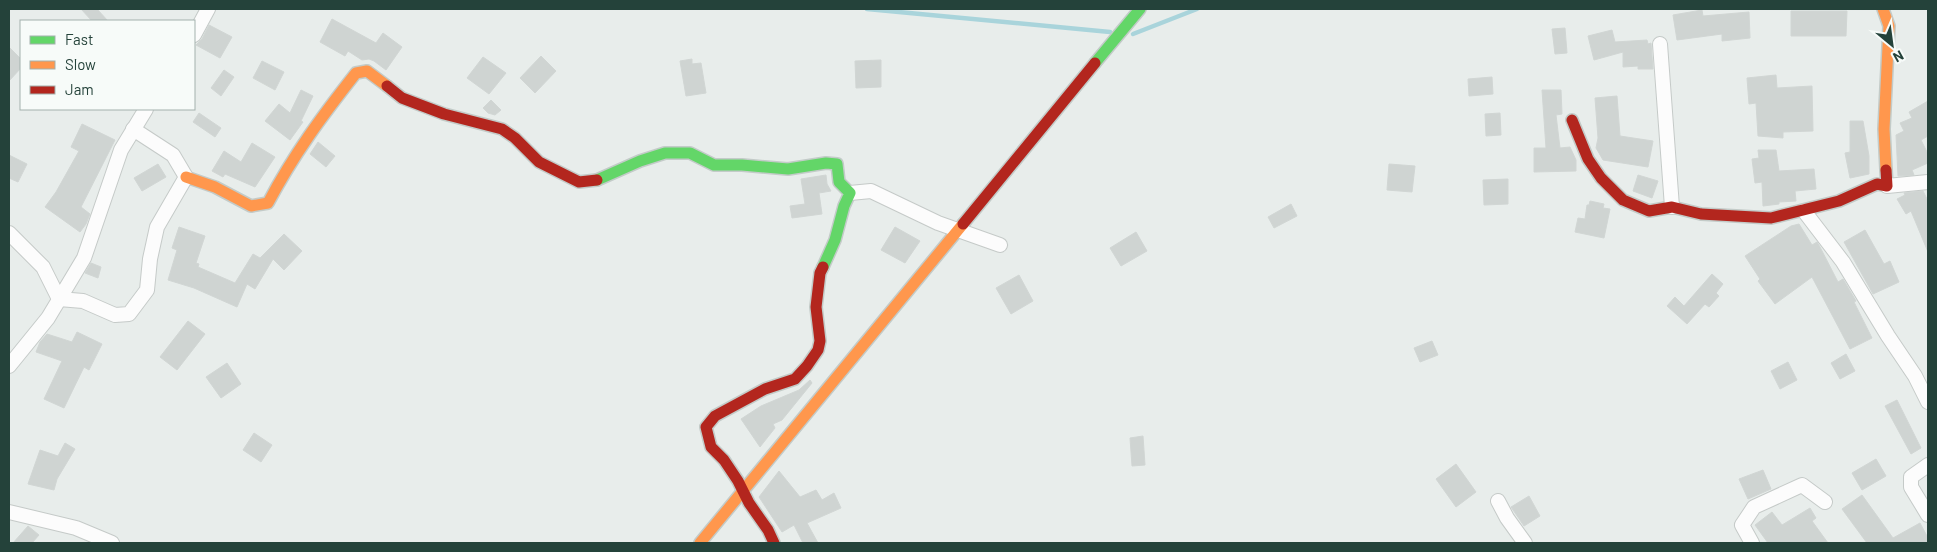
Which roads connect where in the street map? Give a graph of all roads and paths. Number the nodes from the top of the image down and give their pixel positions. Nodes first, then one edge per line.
1 (208, 9) edge
2 (1140, 9) edge
3 (1883, 9) edge
4 (195, 33) edge
5 (1660, 44) dead end
6 (145, 110) edge
7 (1572, 120) dead end
8 (133, 129) junction
9 (186, 177) junction
10 (1928, 182) edge
11 (1887, 186) junction
12 (850, 193) junction
13 (1672, 207) junction
14 (1804, 211) junction
15 (9, 233) edge
16 (1000, 244) dead end
17 (59, 299) junction
18 (9, 366) edge
19 (1928, 402) edge
20 (1928, 465) edge
21 (1498, 501) dead end
22 (1824, 502) dead end
23 (9, 512) edge
24 (1928, 515) edge
25 (112, 543) edge
26 (700, 543) edge
27 (774, 543) edge
28 (1525, 543) edge
29 (1752, 543) edge

1 - 4 street
2 - 26 main road
3 - 11 main road
5 - 13 street
6 - 8 street
7 - 13 main road
8 - 9 street
8 - 17 street
9 - 12 main road
9 - 17 street
10 - 11 street
11 - 14 main road
12 - 16 street
12 - 27 main road
13 - 14 main road
14 - 19 street
15 - 17 street
17 - 18 street
20 - 24 street
21 - 28 street
22 - 29 street
23 - 25 street

